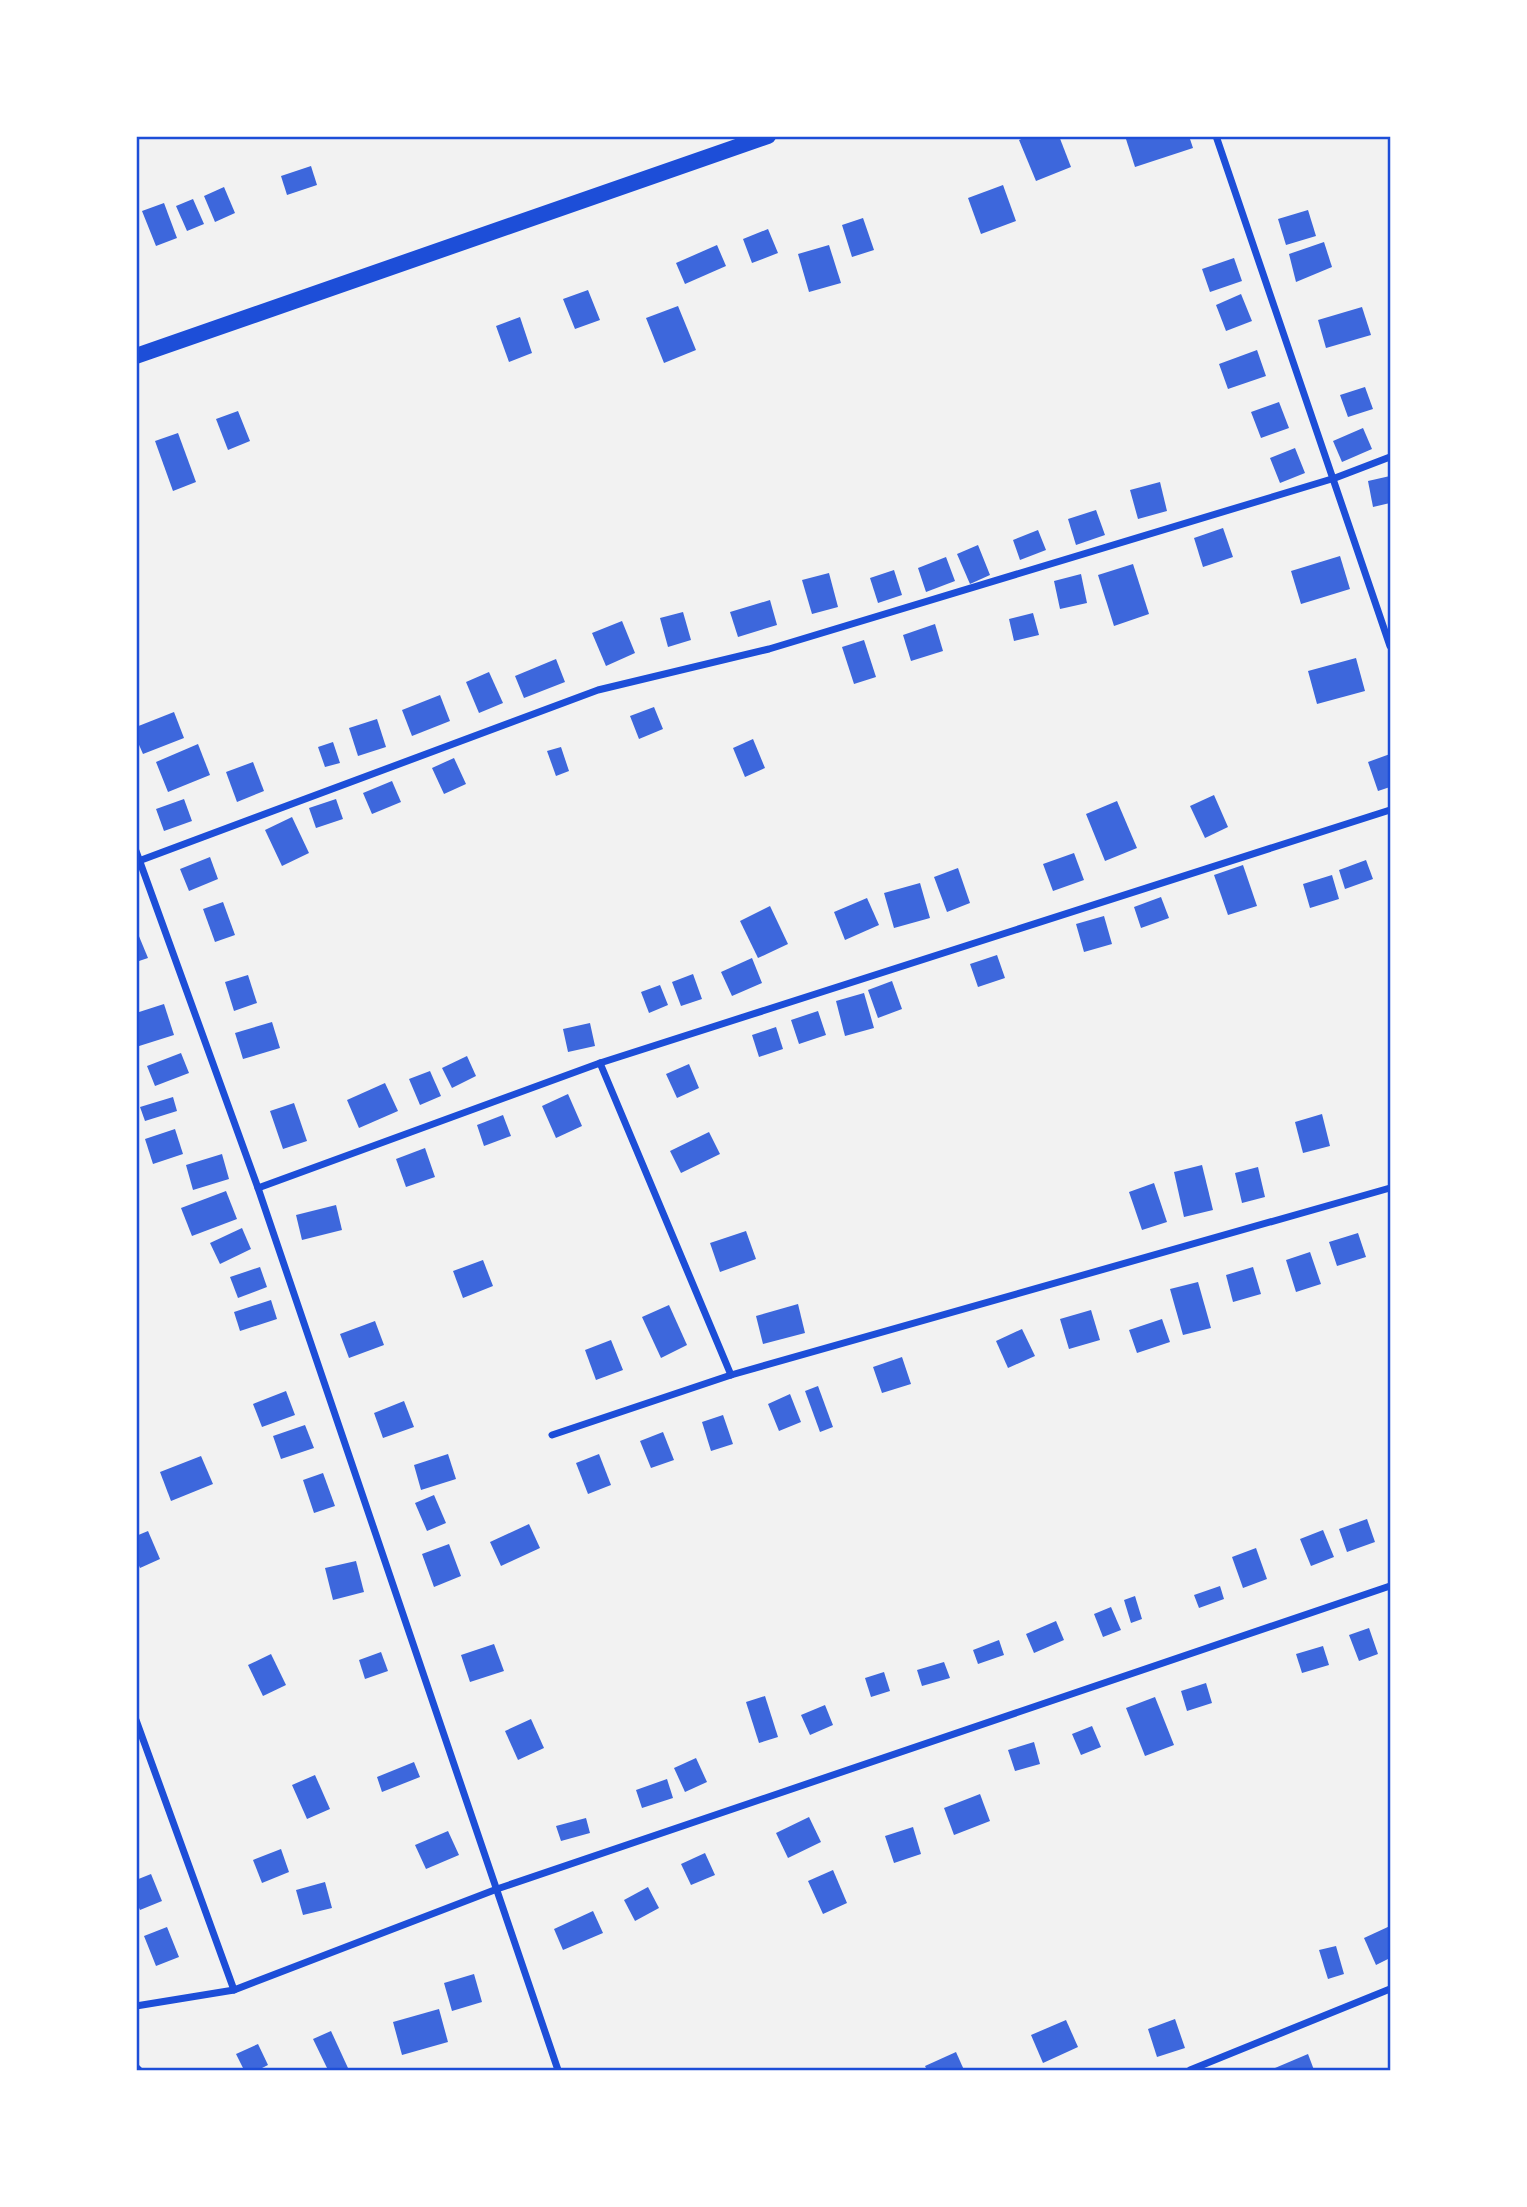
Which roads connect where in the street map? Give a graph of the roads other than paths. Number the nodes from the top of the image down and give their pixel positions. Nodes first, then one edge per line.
1 (768, 136) edge
2 (1216, 136) edge
3 (136, 356) edge
4 (1391, 457) edge
5 (1335, 478) junction
6 (1391, 646) edge
7 (1391, 810) edge
8 (136, 852) edge
9 (138, 861) edge
10 (600, 1063) junction
11 (258, 1188) junction
12 (1391, 1188) edge
13 (731, 1375) junction
14 (552, 1436) dead end
15 (1391, 1586) edge
16 (136, 1720) edge
17 (497, 1889) junction
18 (1391, 1989) edge
19 (234, 1990) junction
20 (136, 2006) edge
21 (558, 2070) edge
22 (1190, 2070) edge

1 - 3 main road
2 - 5 street
4 - 5 street
5 - 6 street
5 - 9 street
7 - 10 street
8 - 9 street
9 - 11 street
10 - 11 street
10 - 13 street
11 - 17 street
12 - 13 street
13 - 14 street
15 - 17 street
16 - 19 street
17 - 19 street
17 - 21 street
18 - 22 street
19 - 20 street

